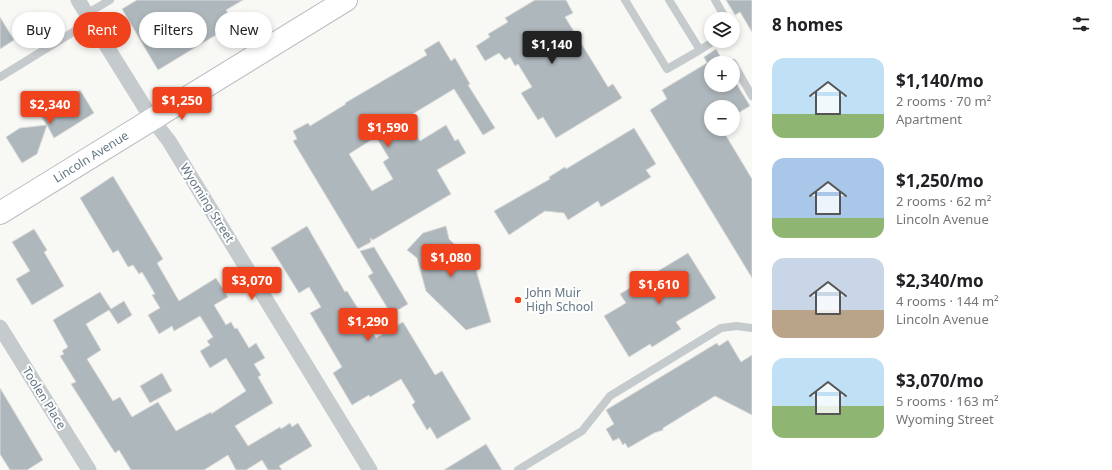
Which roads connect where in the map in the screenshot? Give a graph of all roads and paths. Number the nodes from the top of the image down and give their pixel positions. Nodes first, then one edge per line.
1 (78, 0) edge
2 (110, 0) edge
3 (346, 0) edge
4 (625, 0) edge
5 (669, 0) edge
6 (715, 0) edge
7 (85, 12) edge
8 (95, 12) edge
9 (722, 12) edge
10 (73, 28) edge
11 (704, 47) edge
12 (107, 48) edge
13 (700, 50) junction
14 (740, 75) edge
15 (0, 77) edge
16 (752, 96) edge
17 (152, 120) junction
18 (0, 213) edge
19 (0, 326) edge
20 (752, 328) edge
21 (89, 470) edge
22 (370, 470) edge
23 (518, 470) edge

1 - 7 street, Wyoming Street
2 - 8 lane
3 - 17 main road, Lincoln Avenue
4 - 13 lane
5 - 13 lane
6 - 9 lane
10 - 15 lane
11 - 13 lane
12 - 17 street, Wyoming Street
14 - 16 lane
17 - 18 main road, Lincoln Avenue
17 - 22 street, Wyoming Street
19 - 21 street, Toolen Place
20 - 23 lane

